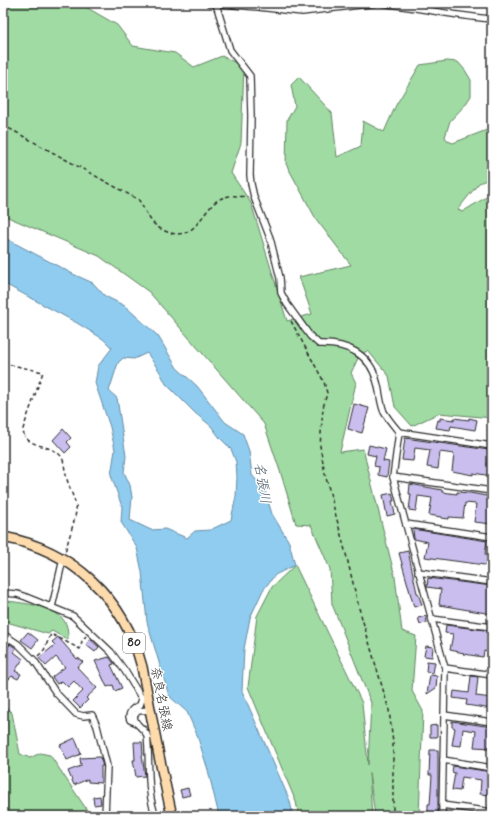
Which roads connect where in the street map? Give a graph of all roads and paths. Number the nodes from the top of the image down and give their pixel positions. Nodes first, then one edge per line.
1 (209, 3) edge
2 (378, 3) edge
3 (216, 4) edge
4 (415, 5) edge
5 (492, 19) edge
6 (3, 125) edge
7 (254, 197) junction
8 (289, 318) dead end
9 (3, 363) edge
10 (399, 432) junction
11 (492, 446) edge
12 (393, 477) junction
13 (492, 491) edge
14 (406, 524) junction
15 (3, 537) edge
16 (492, 537) edge
17 (64, 559) junction
18 (418, 572) junction
19 (492, 582) edge
20 (3, 593) edge
21 (52, 607) junction
22 (432, 618) junction
23 (492, 627) edge
24 (90, 632) junction
25 (3, 634) edge
26 (10, 638) junction
27 (3, 650) edge
28 (34, 660) junction
29 (445, 668) junction
30 (492, 675) edge
31 (150, 710) junction
32 (444, 715) junction
33 (135, 722) junction
34 (492, 722) edge
35 (443, 760) junction
36 (492, 768) edge
37 (442, 805) junction
38 (492, 812) edge
39 (105, 816) edge
40 (156, 816) edge
41 (172, 816) edge
42 (392, 816) edge
43 (442, 816) edge

1 - 3 street
2 - 3 street
2 - 4 street
3 - 7 street
4 - 5 street
6 - 7 path
7 - 10 street
8 - 42 path
9 - 17 path
10 - 11 street
10 - 12 street
12 - 13 street
12 - 14 street
14 - 16 street
14 - 18 street
15 - 17 main road, 奈良名張線 / 80
17 - 21 street
17 - 31 main road, 奈良名張線 / 80
18 - 19 street
18 - 22 street
20 - 21 street
21 - 24 street
22 - 23 street
22 - 29 street
24 - 28 path
24 - 33 street
25 - 26 street
26 - 27 lane
26 - 28 street
28 - 39 street
29 - 30 street
29 - 32 street
31 - 33 street
31 - 41 main road, 奈良名張線 / 80
32 - 34 street
32 - 35 street
33 - 40 street
35 - 36 street
35 - 37 street
37 - 38 street
37 - 43 street

